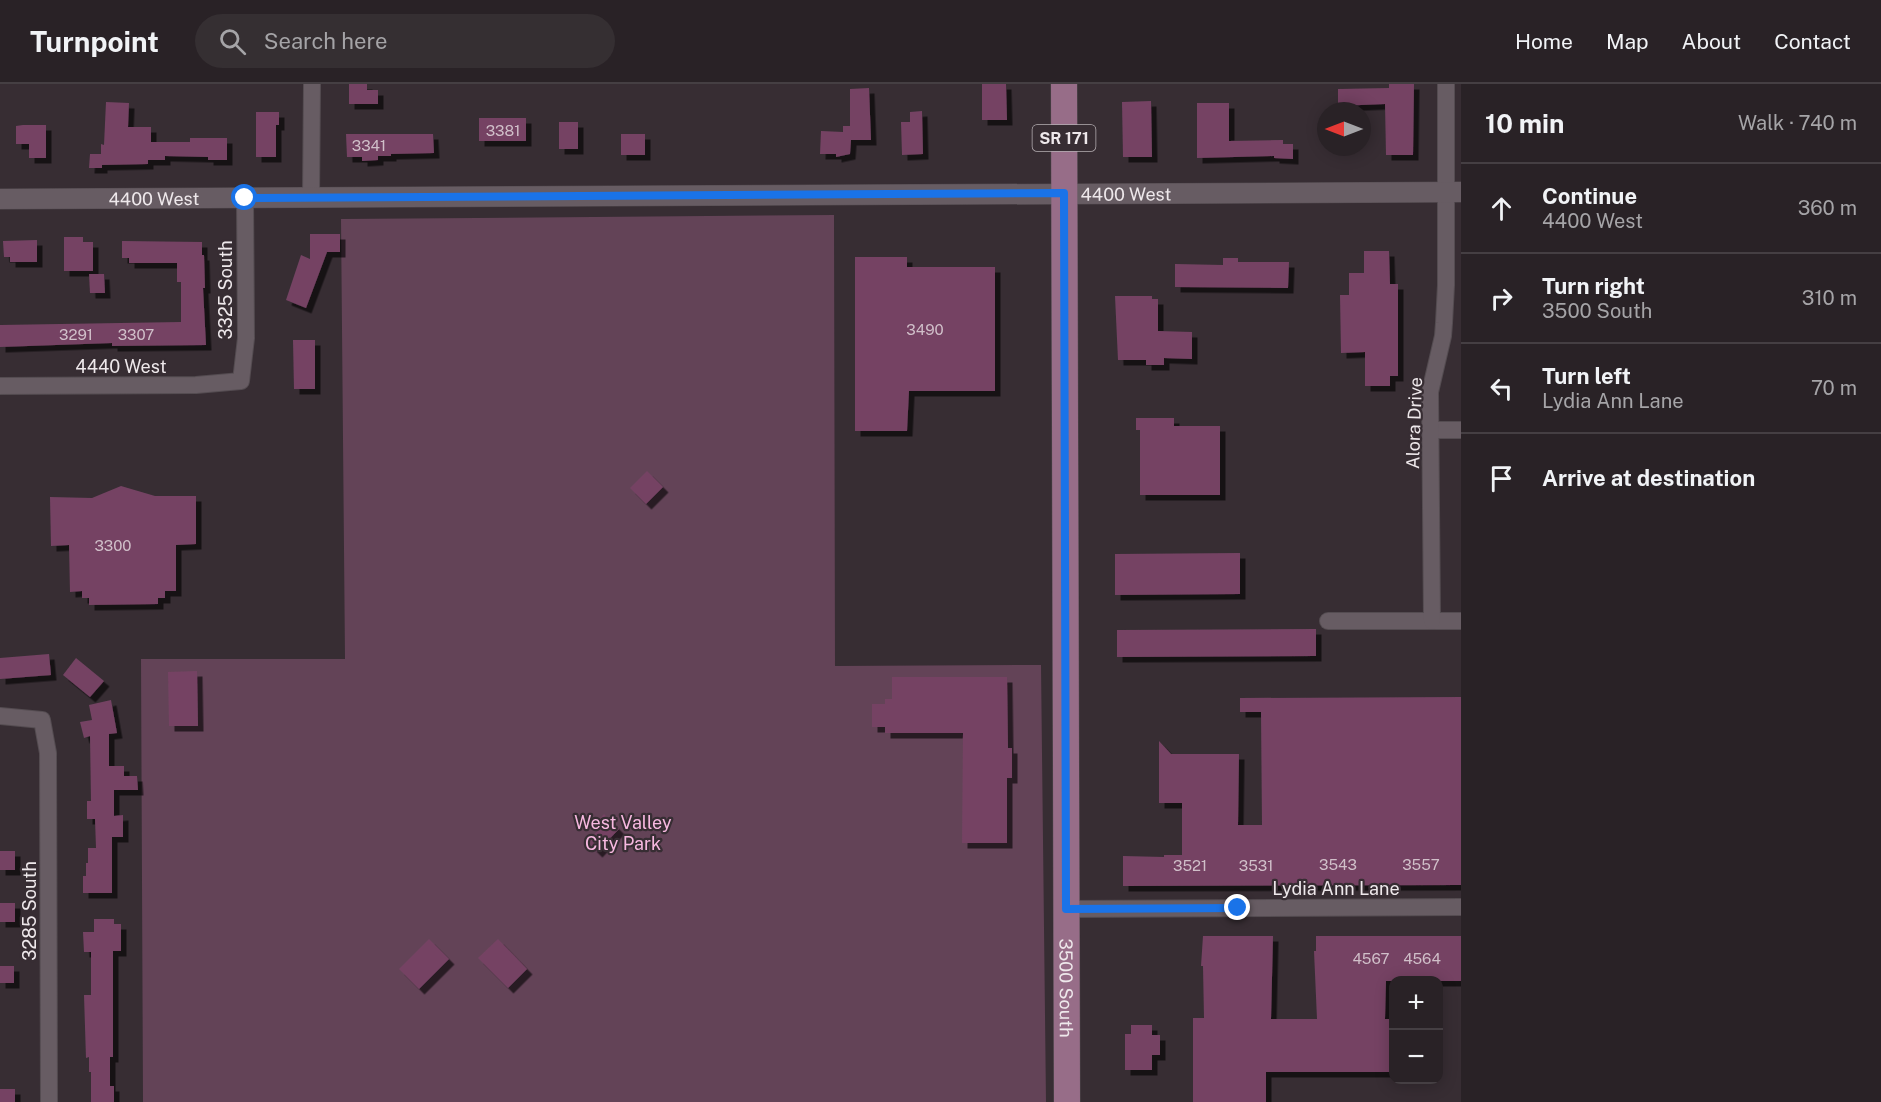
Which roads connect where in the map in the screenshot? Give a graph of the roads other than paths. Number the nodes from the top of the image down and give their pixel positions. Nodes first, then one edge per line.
1 (312, 84) edge
2 (1064, 84) edge
3 (1446, 84) edge
4 (1454, 192) edge
5 (1064, 193) junction
6 (245, 198) junction
7 (311, 198) junction
8 (0, 199) edge
9 (1454, 285) edge
10 (241, 381) joint
11 (0, 386) edge
12 (1431, 430) junction
13 (1461, 430) edge
14 (1328, 621) dead end
15 (1432, 621) junction
16 (1461, 621) edge
17 (0, 716) edge
18 (1461, 907) edge
19 (1066, 909) junction
20 (49, 1102) edge
21 (1067, 1102) edge

1 - 7 street
2 - 5 main road, 3500 South / SR 171
3 - 4 street, Alora Drive
4 - 5 street, 4400 West
4 - 9 street, Alora Drive
5 - 7 street, 4400 West
5 - 19 main road, 3500 South / SR 171
6 - 7 street, 4400 West
6 - 8 street, 4400 West
6 - 10 street, 3325 South
9 - 12 street, Alora Drive
10 - 11 street, 4440 West
12 - 13 street
12 - 15 street, Alora Drive
14 - 15 street
15 - 16 street
17 - 20 street, 3285 South
18 - 19 street, Lydia Ann Lane
19 - 21 main road, 3500 South / SR 171

